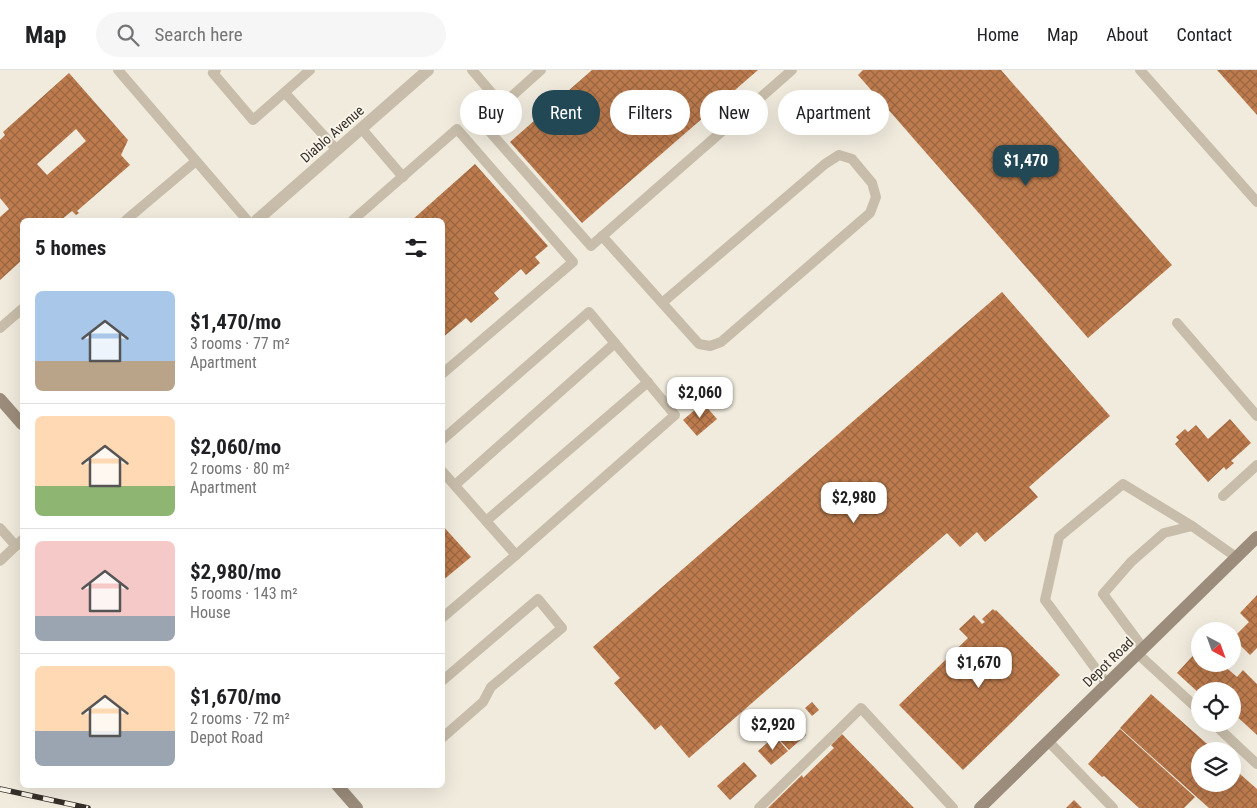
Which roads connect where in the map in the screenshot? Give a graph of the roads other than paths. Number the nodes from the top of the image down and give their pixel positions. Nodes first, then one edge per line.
1 (118, 70) edge
2 (216, 70) edge
3 (310, 70) edge
4 (472, 70) edge
5 (541, 70) edge
6 (792, 70) edge
7 (1140, 70) edge
8 (421, 72) edge
9 (489, 90) edge
10 (519, 90) edge
11 (285, 93) junction
12 (361, 128) junction
13 (493, 135) edge
14 (337, 150) junction
15 (196, 160) junction
16 (403, 177) junction
17 (1257, 202) edge
18 (128, 218) edge
19 (244, 218) edge
20 (259, 218) edge
21 (355, 218) edge
22 (602, 236) junction
23 (662, 303) junction
24 (20, 310) edge
25 (1177, 323) dead end
26 (0, 328) edge
27 (615, 343) junction
28 (445, 371) edge
29 (648, 382) junction
30 (0, 399) edge
31 (1257, 416) edge
32 (20, 418) edge
33 (445, 437) edge
34 (1257, 465) edge
35 (445, 474) edge
36 (455, 485) junction
37 (1223, 496) dead end
38 (486, 521) junction
39 (1192, 526) junction
40 (0, 528) edge
41 (1257, 537) edge
42 (19, 543) edge
43 (516, 555) junction
44 (1236, 557) junction
45 (0, 561) edge
46 (445, 615) edge
47 (1140, 651) junction
48 (445, 678) edge
49 (1107, 684) junction
50 (1191, 702) edge
51 (1223, 732) edge
52 (445, 735) edge
53 (1048, 741) junction
54 (1257, 764) edge
55 (340, 788) edge
56 (358, 808) edge
57 (759, 808) edge
58 (953, 808) edge
59 (980, 808) edge
60 (1113, 808) edge

1 - 15 lane
2 - 11 lane
3 - 11 lane
4 - 9 lane
5 - 10 lane
6 - 22 lane
7 - 17 lane
8 - 12 street, Diablo Avenue
11 - 14 lane
12 - 14 street, Diablo Avenue
12 - 16 lane
13 - 22 lane
14 - 20 street, Diablo Avenue
15 - 18 lane
15 - 19 lane
16 - 21 lane
16 - 28 lane
22 - 23 lane
23 - 23 lane
24 - 26 lane
25 - 31 lane
27 - 29 lane
27 - 33 lane
27 - 36 lane
29 - 38 lane
29 - 43 lane
30 - 32 main road
34 - 37 lane
35 - 36 lane
36 - 38 lane
38 - 43 lane
39 - 44 lane
39 - 47 lane
39 - 49 lane
40 - 42 lane
41 - 44 main road, Depot Road
42 - 45 lane
43 - 46 lane
44 - 47 main road, Depot Road
47 - 49 main road, Depot Road
47 - 50 lane
48 - 52 lane
49 - 53 main road, Depot Road
51 - 54 lane
53 - 59 main road, Depot Road
53 - 60 lane
55 - 56 main road
57 - 58 lane

